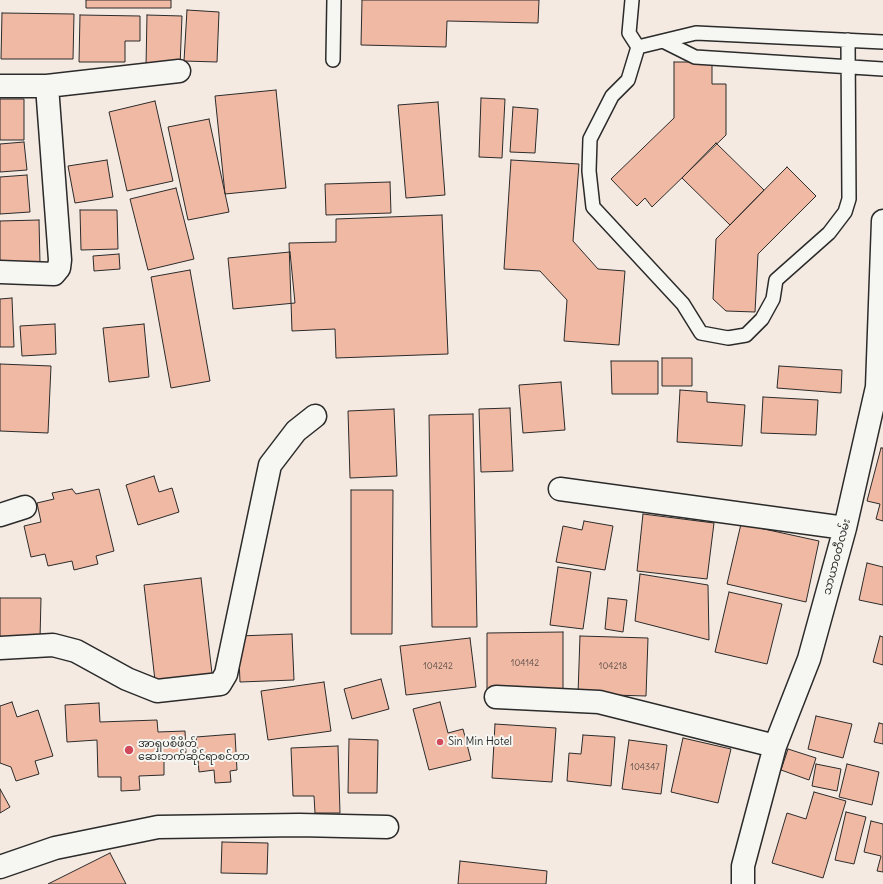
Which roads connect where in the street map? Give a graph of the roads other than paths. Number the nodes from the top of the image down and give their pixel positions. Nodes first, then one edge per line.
1 (334, 0) edge
2 (632, 0) edge
3 (848, 40) junction
4 (665, 42) junction
5 (883, 42) edge
6 (638, 47) junction
7 (333, 60) dead end
8 (848, 67) junction
9 (883, 69) edge
10 (179, 71) dead end
11 (0, 86) edge
12 (47, 86) junction
13 (883, 221) edge
14 (0, 272) edge
15 (314, 416) dead end
16 (560, 488) dead end
17 (25, 507) dead end
18 (0, 515) edge
19 (845, 528) junction
20 (0, 648) edge
21 (496, 698) dead end
22 (775, 746) junction
23 (387, 827) dead end
24 (0, 867) edge
25 (743, 884) edge

1 - 7 lane
2 - 6 lane
3 - 4 lane
3 - 5 lane
3 - 8 lane
4 - 6 lane
4 - 8 lane
6 - 8 lane
8 - 9 lane
10 - 12 street
11 - 12 street
12 - 14 street
13 - 19 street, သာယာဝတီလမ်း
15 - 20 street
16 - 19 street
17 - 18 street
19 - 22 street, သာယာဝတီလမ်း
21 - 22 street
22 - 25 street, သာယာဝတီလမ်း
23 - 24 street

